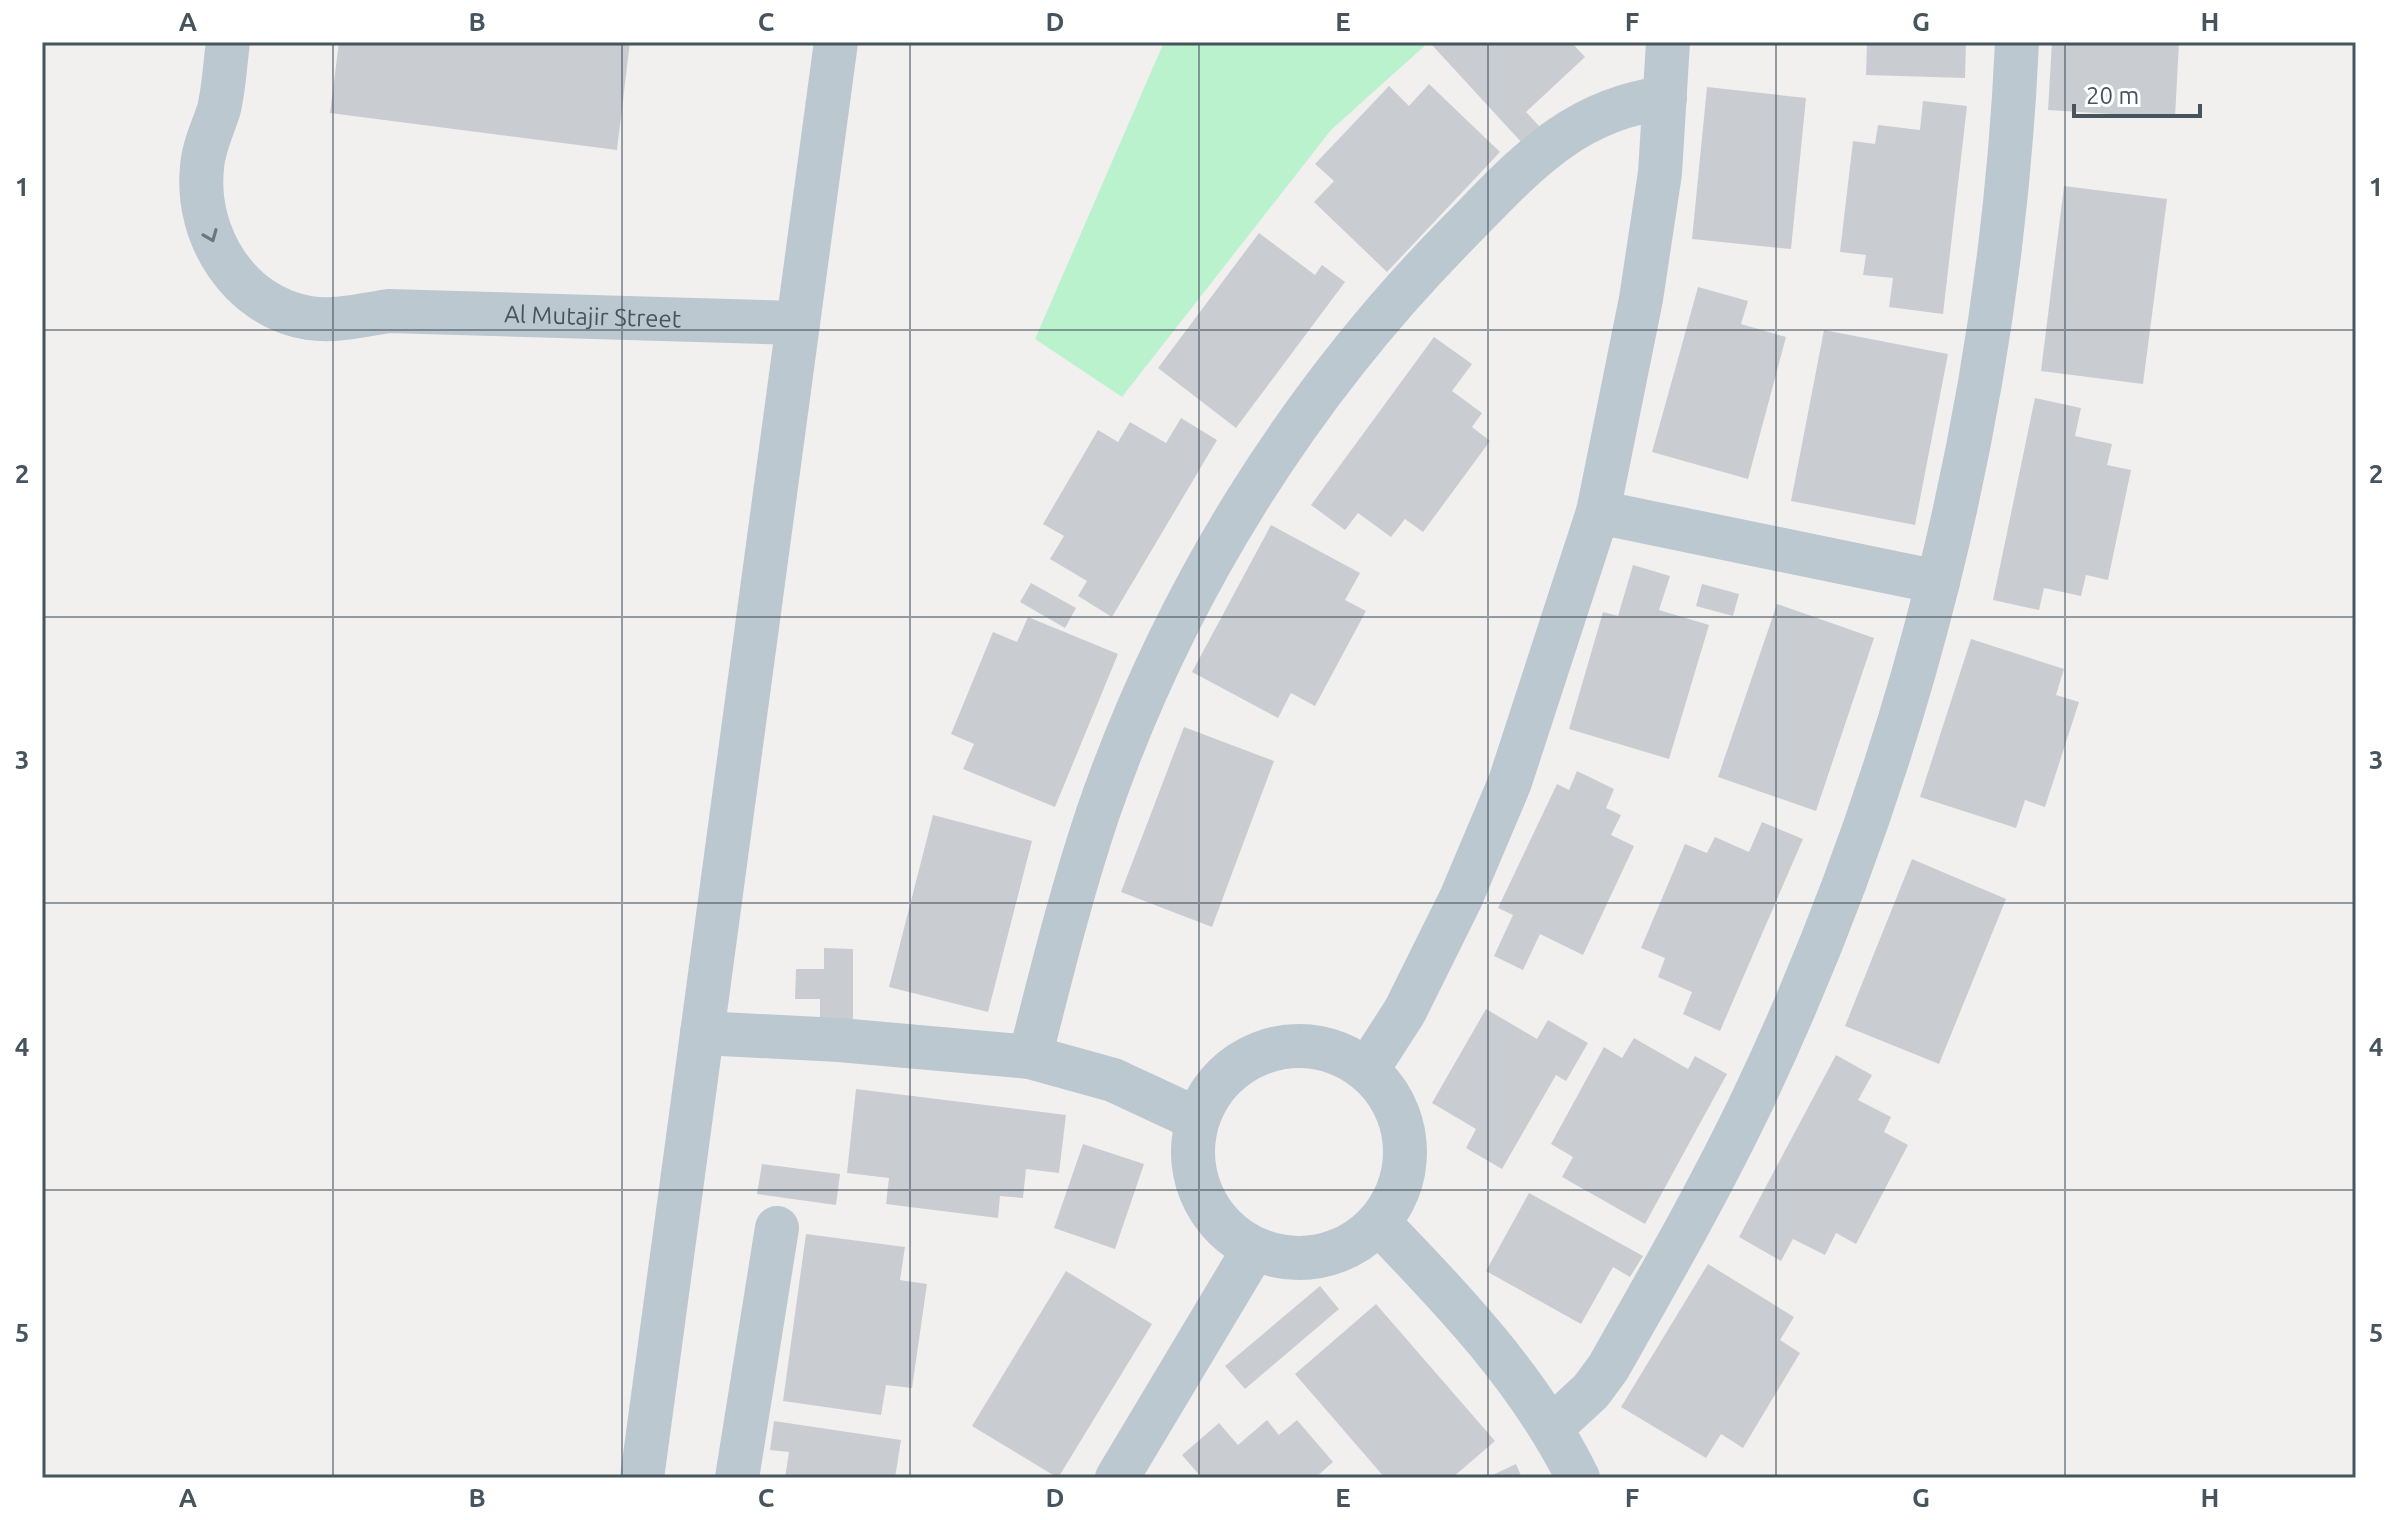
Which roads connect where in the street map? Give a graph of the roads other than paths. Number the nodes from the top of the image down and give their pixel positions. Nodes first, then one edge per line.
1 (228, 42) edge
2 (836, 42) edge
3 (1668, 42) edge
4 (2017, 42) edge
5 (1665, 98) junction
6 (798, 323) junction
7 (1598, 512) junction
8 (1938, 582) junction
9 (702, 1033) junction
10 (1030, 1057) junction
11 (1367, 1070) junction
12 (1197, 1119) junction
13 (1379, 1223) junction
14 (777, 1228) dead end
15 (1254, 1249) junction
16 (1551, 1428) junction
17 (642, 1478) edge
18 (737, 1478) edge
19 (1117, 1478) edge
20 (1578, 1478) edge

1 - 6 street, Al Mutajir Street
2 - 6 street
3 - 5 street
4 - 8 street
5 - 7 street
5 - 10 street
6 - 9 street
7 - 8 street
7 - 11 street
8 - 16 street
9 - 10 street
9 - 17 street
10 - 12 street
11 - 12 street
11 - 13 street
12 - 15 street
13 - 15 street
13 - 16 street
14 - 18 street
15 - 19 street
16 - 20 street

